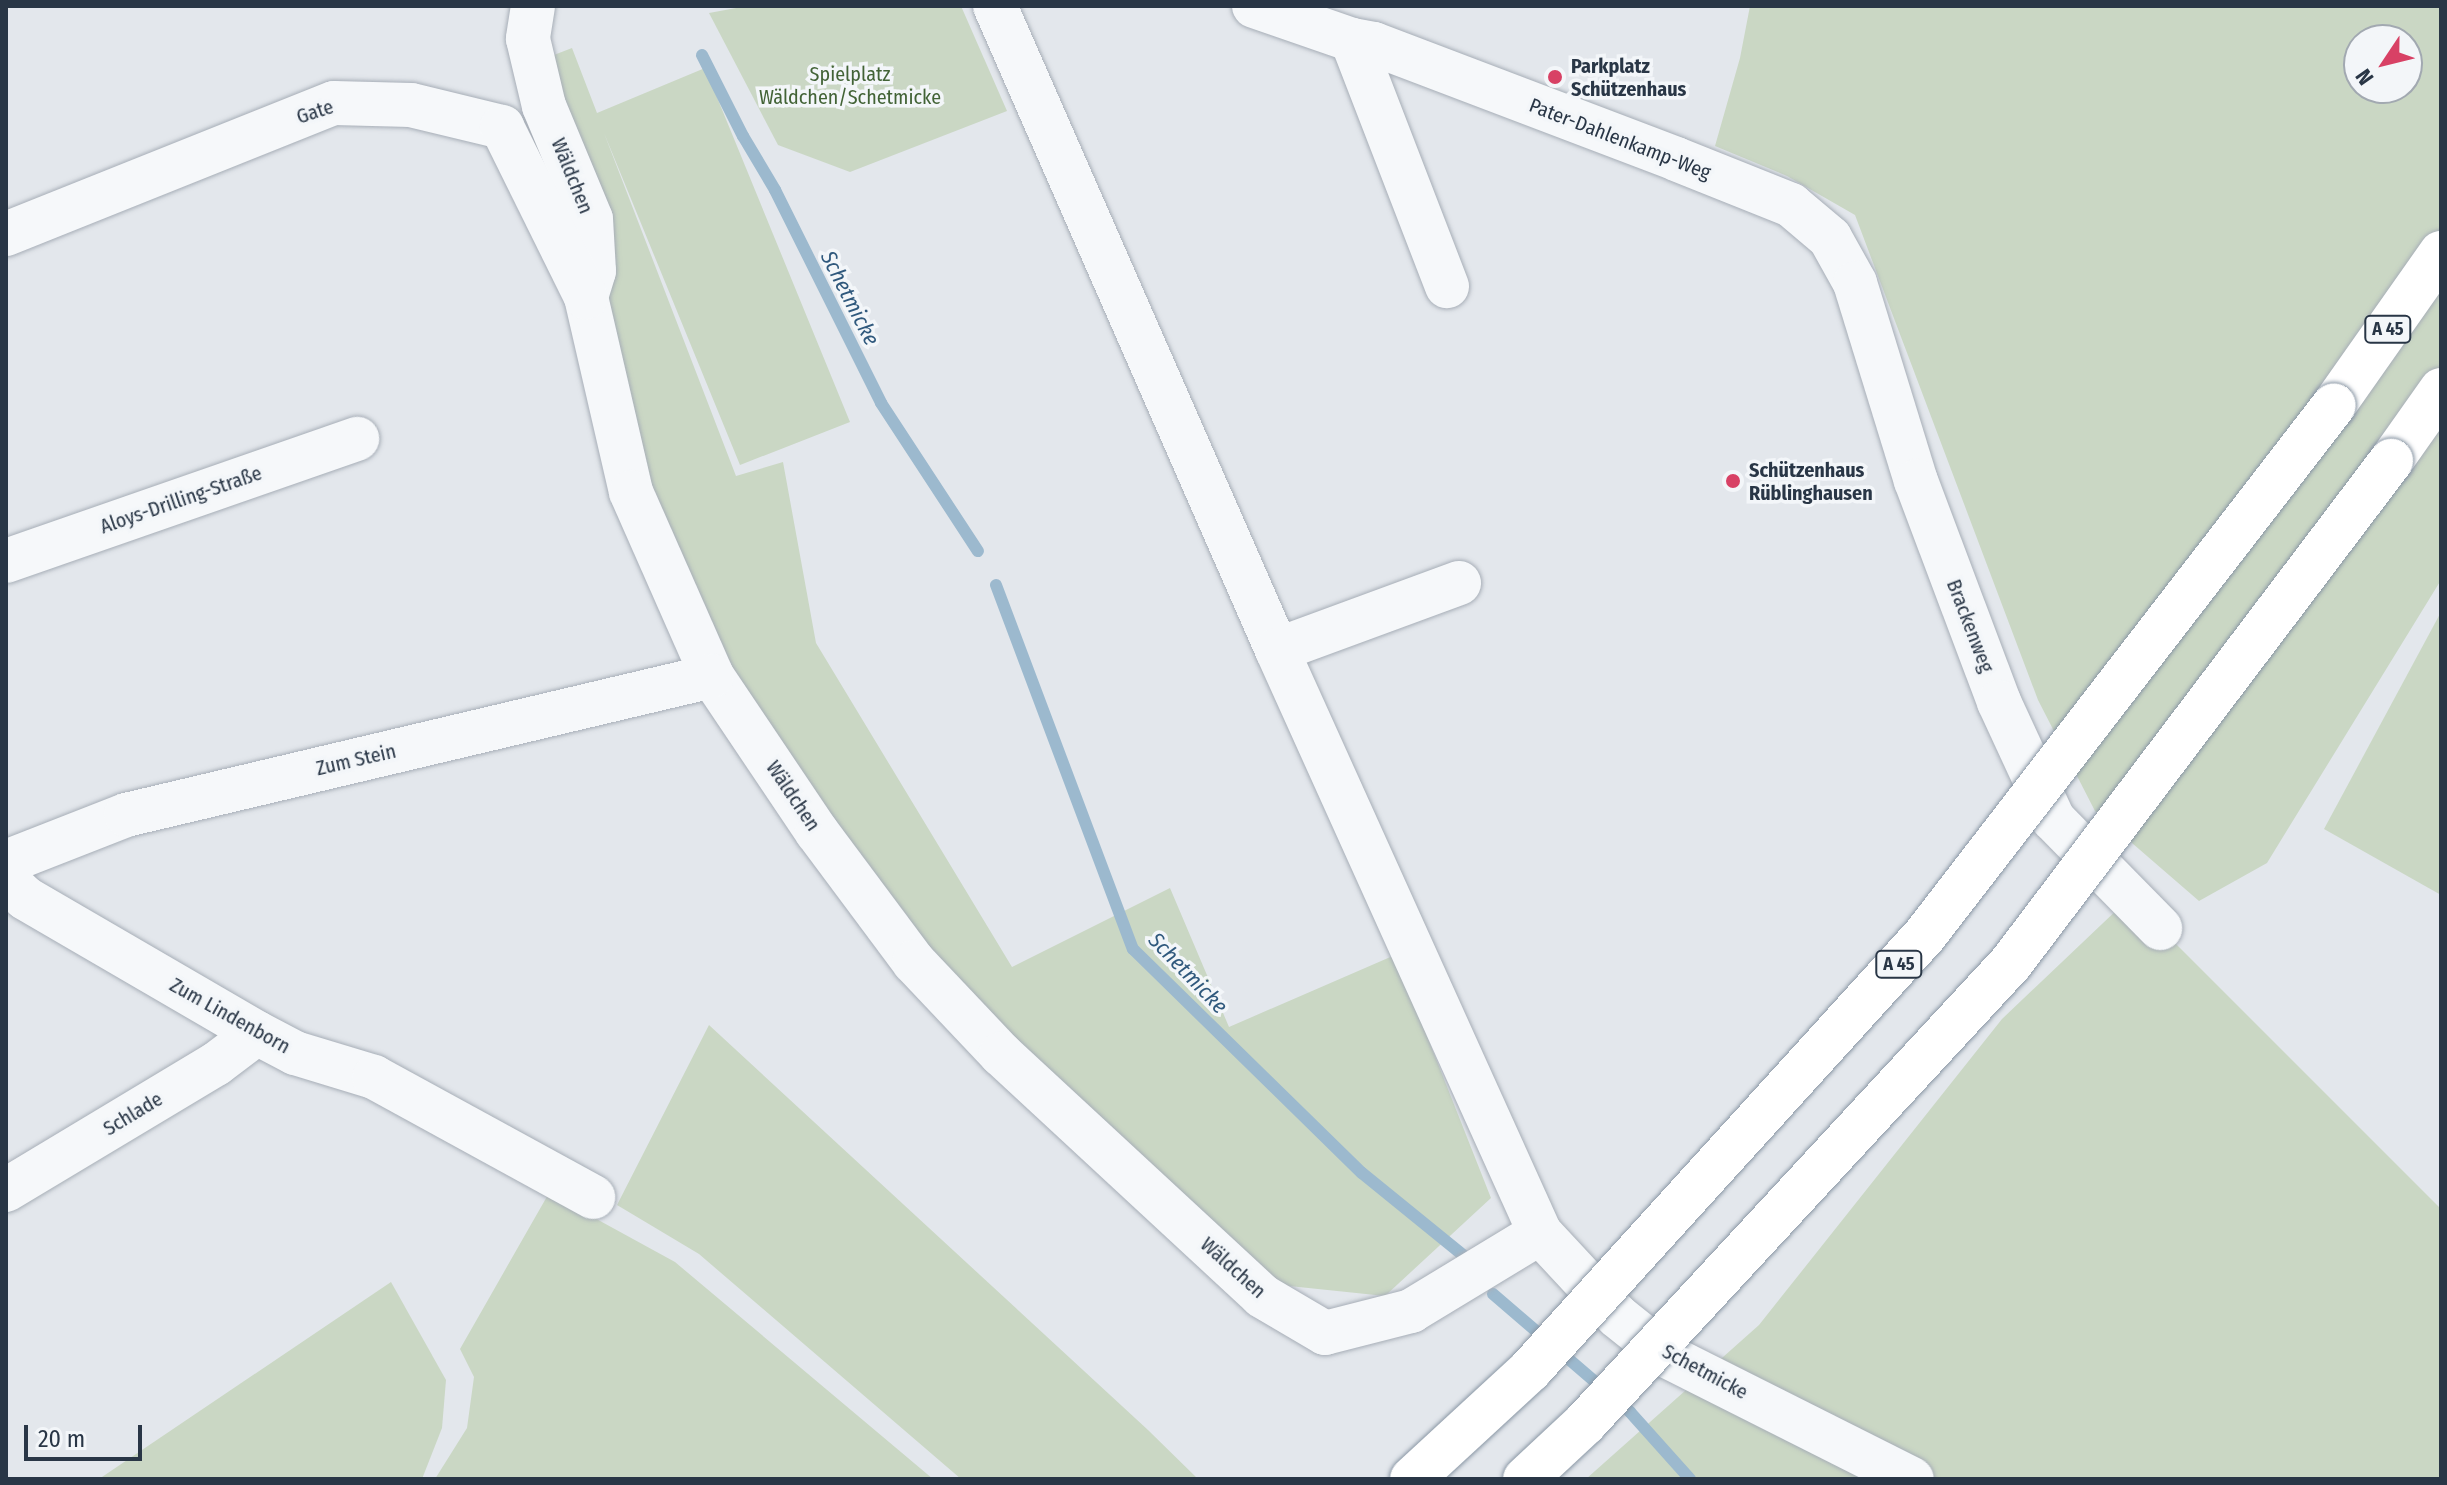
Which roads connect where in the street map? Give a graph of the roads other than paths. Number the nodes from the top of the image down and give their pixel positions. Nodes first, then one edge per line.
1 (533, 6) edge
2 (995, 6) edge
3 (1254, 6) edge
4 (1352, 40) junction
5 (6, 234) edge
6 (2441, 253) edge
7 (1855, 283) joint
8 (1447, 286) dead end
9 (586, 297) junction
10 (2441, 390) edge
11 (357, 439) dead end
12 (6, 561) edge
13 (1459, 583) dead end
14 (1277, 650) junction
15 (712, 676) junction
16 (6, 862) edge
17 (6, 880) edge
18 (2160, 928) dead end
19 (257, 1033) junction
20 (6, 1190) edge
21 (593, 1197) dead end
22 (1540, 1233) junction
23 (1412, 1479) edge
24 (1525, 1479) edge
25 (1912, 1479) edge

1 - 9 street, Wäldchen
2 - 14 street, Schetmicke
3 - 4 street, Pater-Dahlenkamp-Weg
4 - 7 street, Pater-Dahlenkamp-Weg
4 - 8 street
5 - 9 street, Gate
6 - 23 highway, A 45, bridge
7 - 18 street, Brackenweg
9 - 15 street, Wäldchen
10 - 24 highway, bridge
11 - 12 street, Aloys-Drilling-Straße
13 - 14 street
14 - 22 street, Schetmicke
15 - 16 street, Zum Stein
15 - 22 street, Wäldchen
17 - 19 street, Zum Lindenborn
19 - 20 street, Schlade
19 - 21 street, Zum Lindenborn
22 - 25 street, Schetmicke

